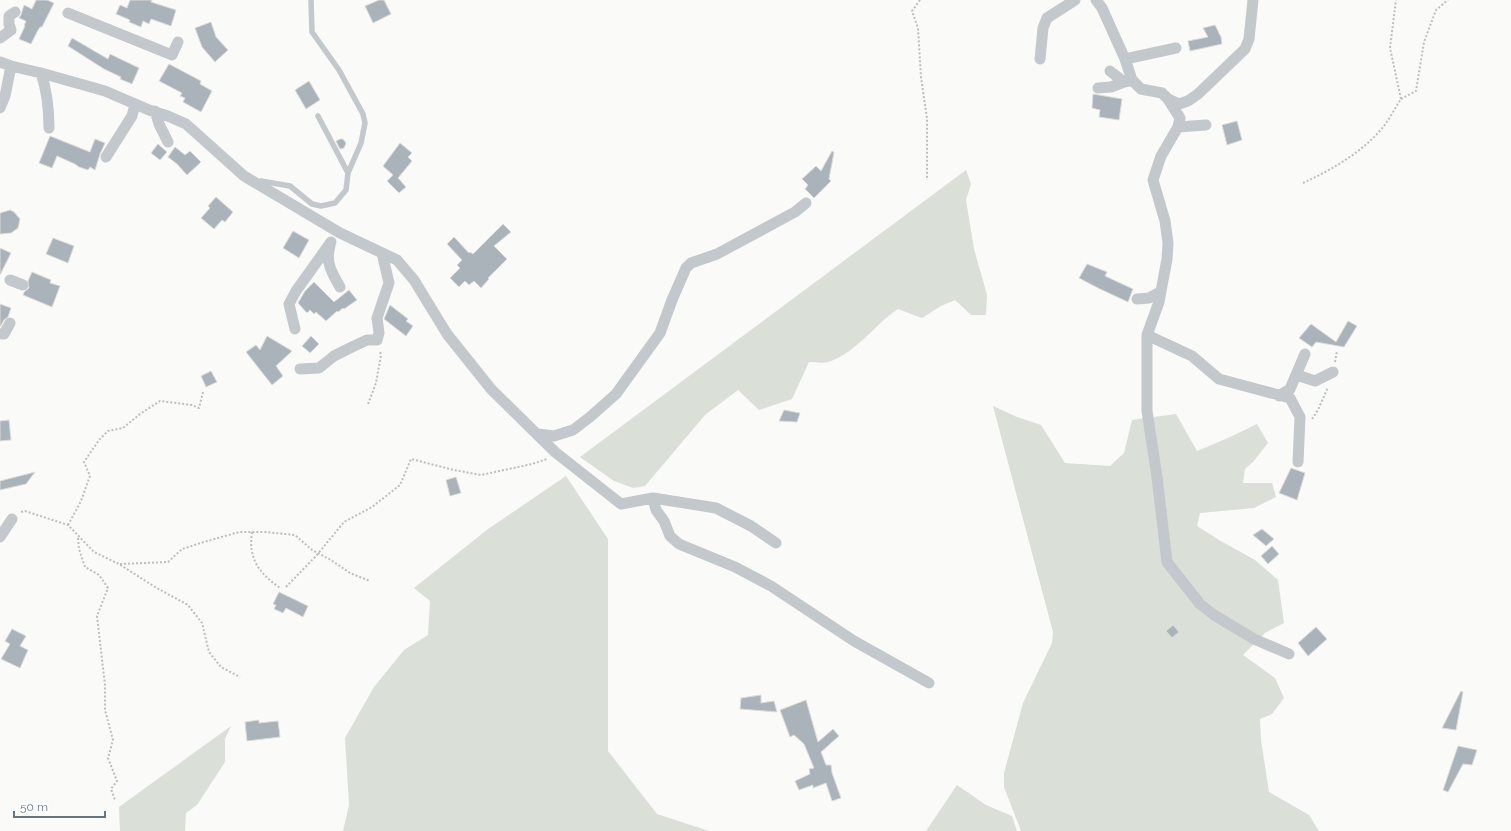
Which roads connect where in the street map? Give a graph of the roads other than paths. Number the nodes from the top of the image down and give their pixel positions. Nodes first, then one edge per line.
1 (311, 0) edge
2 (1075, 0) edge
3 (1096, 0) edge
4 (1253, 0) edge
5 (15, 12) dead end
6 (68, 13) dead end
7 (0, 38) edge
8 (178, 42) dead end
9 (1176, 48) dead end
10 (1040, 59) dead end
11 (1125, 59) junction
12 (0, 62) edge
13 (11, 66) junction
14 (1110, 70) dead end
15 (41, 73) junction
16 (1128, 81) junction
17 (1098, 88) dead end
18 (1168, 99) junction
19 (135, 104) junction
20 (0, 108) edge
21 (155, 111) junction
22 (318, 116) dead end
23 (1206, 125) dead end
24 (1178, 127) junction
25 (49, 128) dead end
26 (168, 142) dead end
27 (106, 157) dead end
28 (348, 173) junction
29 (247, 178) junction
30 (806, 204) dead end
31 (336, 230) junction
32 (331, 242) junction
33 (382, 253) junction
34 (10, 280) dead end
35 (23, 284) dead end
36 (340, 287) dead end
37 (1160, 292) junction
38 (1137, 300) dead end
39 (10, 322) dead end
40 (295, 329) dead end
41 (0, 334) edge
42 (1147, 334) junction
43 (1305, 354) dead end
44 (300, 369) dead end
45 (1333, 372) road end
46 (1297, 375) junction
47 (1279, 396) junction
48 (542, 438) junction
49 (1298, 462) dead end
50 (653, 498) junction
51 (12, 519) road end
52 (0, 537) edge
53 (776, 543) dead end
54 (1289, 654) dead end
55 (929, 683) dead end

1 - 28 lane
2 - 10 street
3 - 11 street
4 - 18 street
5 - 7 street
6 - 8 street
9 - 11 street
11 - 16 street
12 - 13 street
13 - 15 street
13 - 20 street
14 - 16 street
15 - 19 street
15 - 25 street
16 - 17 street
16 - 18 street
18 - 24 street
19 - 21 street
19 - 27 street
21 - 26 street
21 - 29 street
22 - 28 lane
23 - 24 street
24 - 37 street
28 - 29 lane
29 - 31 street
30 - 48 street
31 - 32 street
31 - 33 street
32 - 36 street
32 - 40 street
33 - 44 street
33 - 48 street
34 - 35 street
37 - 38 street
37 - 42 street
39 - 41 street
42 - 47 street
42 - 54 street
43 - 46 street
45 - 46 street
46 - 47 street
47 - 49 street
48 - 50 street
50 - 53 street
50 - 55 street
51 - 52 street

